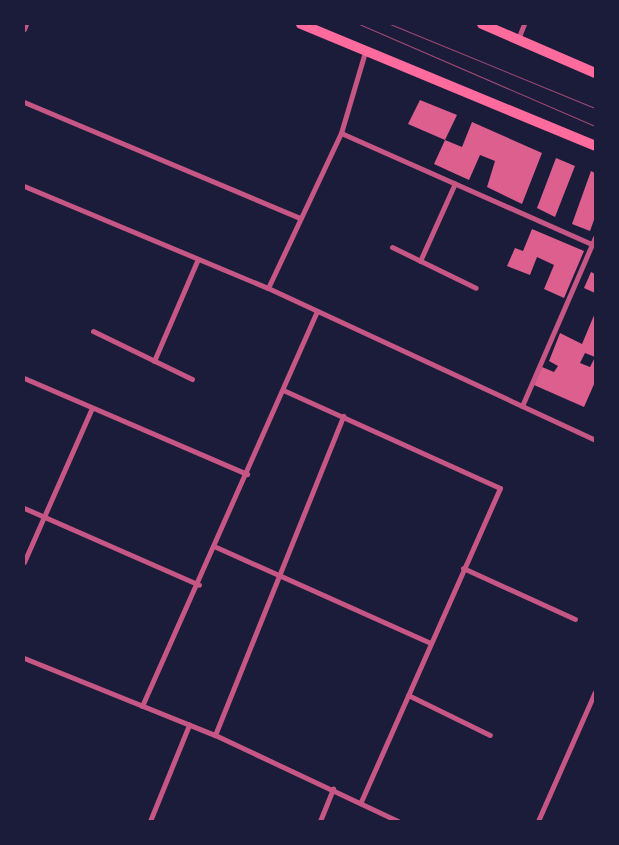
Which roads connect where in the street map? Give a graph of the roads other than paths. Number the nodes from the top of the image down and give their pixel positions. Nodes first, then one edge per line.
1 (26, 24) edge
2 (301, 24) edge
3 (482, 24) edge
4 (524, 24) edge
5 (24, 29) edge
6 (518, 40) junction
7 (365, 52) junction
8 (595, 73) edge
9 (24, 102) edge
10 (341, 133) junction
11 (595, 146) edge
12 (454, 183) junction
13 (24, 186) edge
14 (300, 218) junction
15 (595, 237) edge
16 (592, 244) junction
17 (392, 247) dead end
18 (198, 259) junction
19 (420, 261) junction
20 (268, 288) junction
21 (476, 288) dead end
22 (317, 311) junction
23 (93, 331) dead end
24 (154, 361) junction
25 (24, 378) edge
26 (192, 379) dead end
27 (283, 390) junction
28 (522, 406) junction
29 (92, 408) junction
30 (343, 416) junction
31 (595, 440) edge
32 (247, 474) junction
33 (24, 508) edge
34 (44, 517) junction
35 (216, 547) junction
36 (24, 562) edge
37 (463, 568) junction
38 (276, 574) junction
39 (199, 586) junction
40 (575, 619) dead end
41 (431, 643) junction
42 (24, 658) edge
43 (595, 692) edge
44 (408, 695) junction
45 (142, 706) junction
46 (189, 725) junction
47 (215, 735) junction
48 (490, 735) dead end
49 (333, 789) junction
50 (361, 802) junction
51 (150, 821) edge
52 (320, 821) edge
53 (398, 821) edge
54 (538, 821) edge

1 - 5 street
2 - 7 main road
3 - 6 main road
4 - 6 street
6 - 8 main road
7 - 10 street
7 - 11 main road
9 - 14 street
10 - 12 street
10 - 14 street
12 - 16 street
12 - 19 street
13 - 18 street
14 - 20 street
15 - 16 street
16 - 28 street
17 - 19 street
18 - 20 street
18 - 24 street
19 - 21 street
20 - 22 street
22 - 27 street
22 - 28 street
23 - 24 street
24 - 26 street
25 - 29 street
27 - 30 street
27 - 32 street
28 - 31 street
29 - 32 street
29 - 34 street
30 - 37 street
30 - 38 street
32 - 35 street
33 - 34 street
34 - 36 street
34 - 39 street
35 - 38 street
35 - 39 street
37 - 40 street
37 - 41 street
38 - 41 street
38 - 47 street
39 - 45 street
41 - 44 street
42 - 45 street
43 - 54 street
44 - 48 street
44 - 50 street
45 - 46 street
46 - 47 street
46 - 51 street
47 - 49 street
49 - 50 street
49 - 52 street
50 - 53 street

